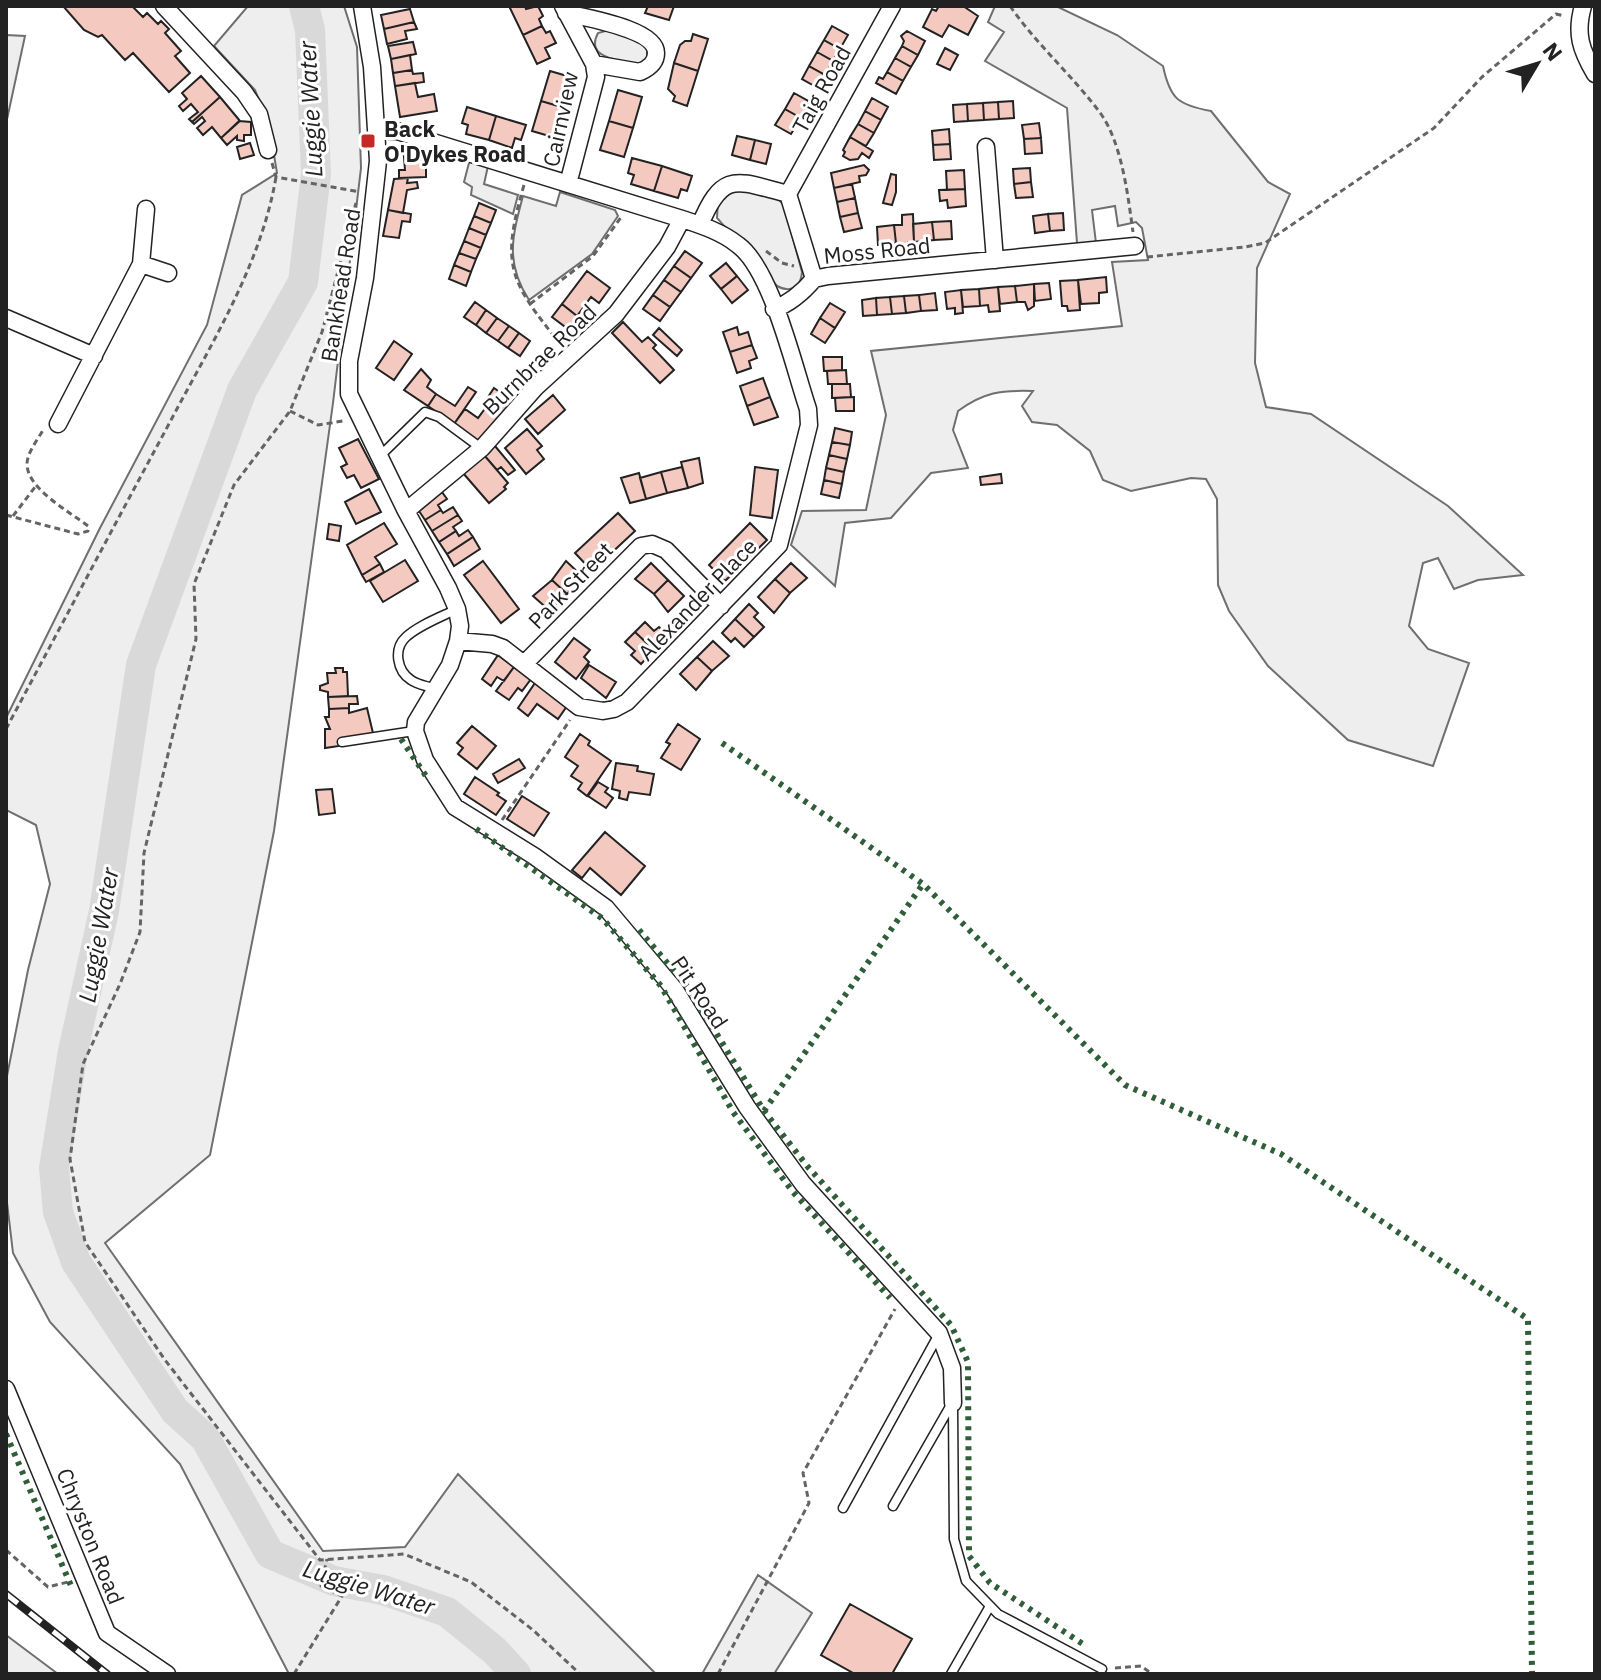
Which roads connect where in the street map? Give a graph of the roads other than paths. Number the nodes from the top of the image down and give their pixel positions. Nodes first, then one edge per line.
1 (164, 6) edge
2 (362, 6) edge
3 (892, 6) edge
4 (565, 9) edge
5 (1581, 13) edge
6 (594, 64) junction
7 (1595, 74) edge
8 (377, 130) junction
9 (986, 147) dead end
10 (268, 150) road end
11 (568, 184) junction
12 (788, 194) junction
13 (146, 209) dead end
14 (682, 219) junction
15 (700, 225) junction
16 (1135, 246) road end
17 (995, 260) junction
18 (141, 264) junction
19 (168, 273) dead end
20 (814, 279) junction
21 (774, 309) junction
22 (6, 318) edge
23 (94, 356) junction
24 (58, 424) road end
25 (482, 448) junction
26 (380, 456) junction
27 (406, 511) junction
28 (721, 606) junction
29 (457, 609) junction
30 (458, 641) junction
31 (525, 663) junction
32 (436, 689) junction
33 (415, 731) junction
34 (342, 742) dead end
35 (939, 1333) junction
36 (6, 1389) edge
37 (953, 1403) junction
38 (893, 1506) dead end
39 (843, 1508) dead end
40 (990, 1606) junction
41 (1102, 1669) road end
42 (167, 1674) edge
43 (951, 1674) edge

1 - 10 street
2 - 8 street, Bankhead Road
3 - 12 street, Taig Road
4 - 6 street, Cairnview
4 - 6 street, Cairnview
5 - 7 street
6 - 11 street, Cairnview
8 - 11 street, Alexander Place
8 - 26 street, Bankhead Road
9 - 17 street
11 - 14 street, Alexander Place
12 - 15 street
12 - 20 street
13 - 18 street
14 - 15 street, Alexander Place
14 - 25 street, Burnbrae Road
15 - 21 street, Alexander Place
16 - 17 street, Moss Road
17 - 20 street, Moss Road
18 - 19 street
18 - 23 street
20 - 21 street, Moss Road
21 - 28 street, Alexander Place
22 - 23 street
23 - 24 street
25 - 26 lane
25 - 27 street, Burnbrae Road
26 - 27 street, Bankhead Road
27 - 29 street, Bankhead Road
28 - 31 street, Alexander Place
28 - 31 street, Park Street
29 - 30 street, Bankhead Road
29 - 32 lane
30 - 31 street
30 - 32 street
32 - 33 street
33 - 34 lane
33 - 35 street, Pit Road
35 - 37 street, Pit Road
35 - 39 lane
36 - 42 street, Chryston Road
37 - 38 lane
37 - 40 lane
40 - 41 lane
40 - 43 lane

